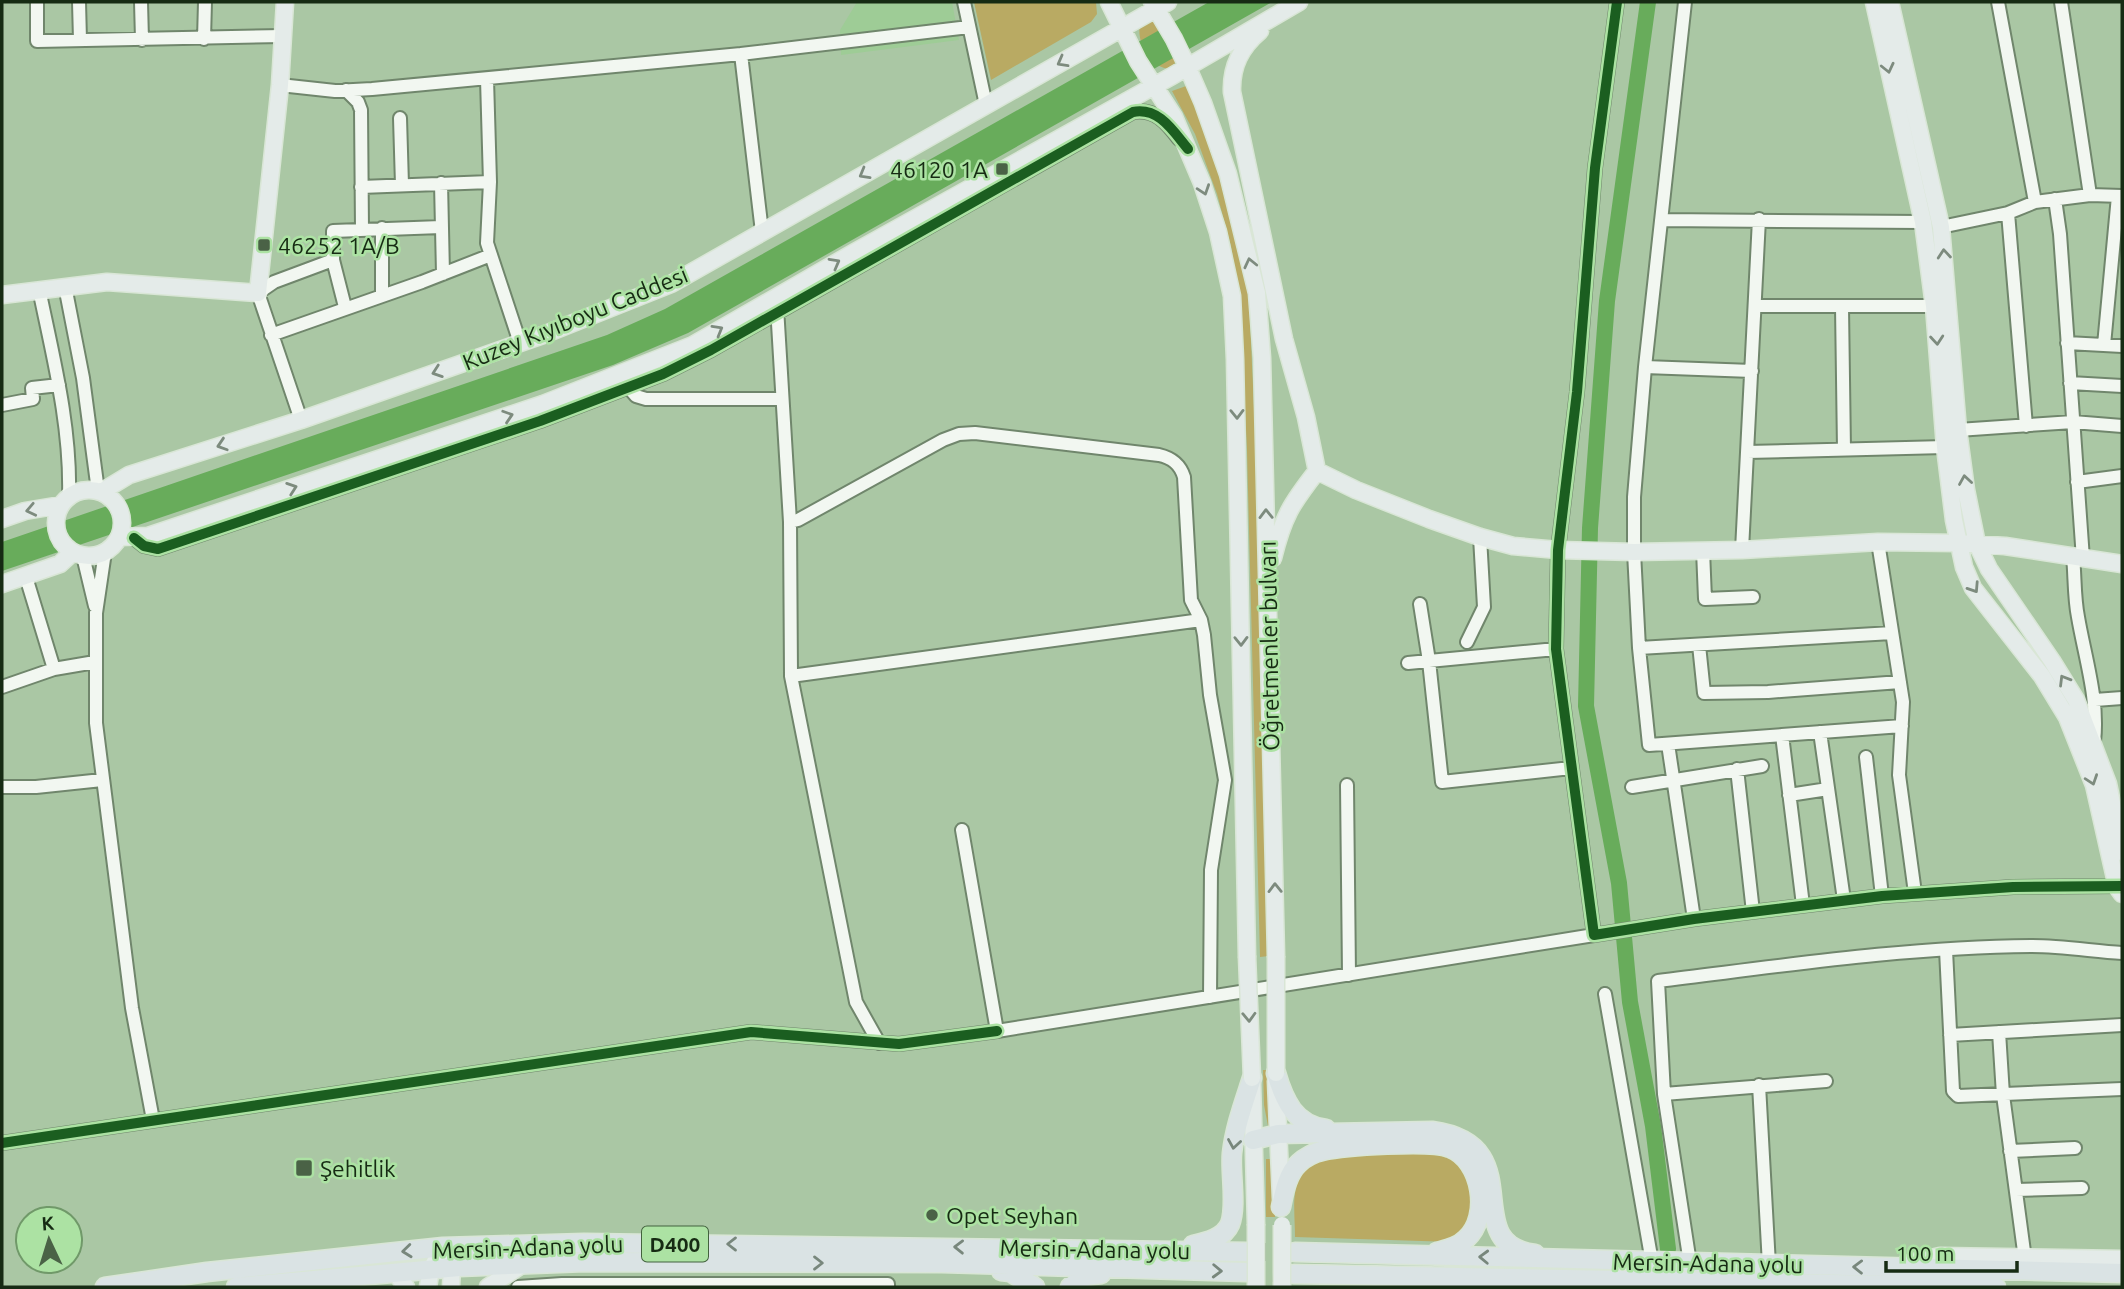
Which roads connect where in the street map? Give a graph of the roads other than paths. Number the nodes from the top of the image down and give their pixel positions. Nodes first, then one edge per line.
1 (37, 2) edge
2 (79, 2) edge
3 (141, 2) edge
4 (205, 2) edge
5 (285, 2) edge
6 (964, 2) edge
7 (1109, 2) edge
8 (1617, 2) edge
9 (1685, 2) edge
10 (1874, 2) edge
11 (1890, 2) edge
12 (1998, 2) edge
13 (2061, 2) edge
14 (1293, 5) edge
15 (1160, 9) edge
16 (970, 27) junction
17 (283, 36) junction
18 (1125, 36) junction
19 (204, 39) junction
20 (80, 40) junction
21 (142, 40) junction
22 (741, 54) junction
23 (1185, 63) junction
24 (487, 79) junction
25 (1152, 81) junction
26 (280, 85) junction
27 (346, 90) junction
28 (986, 105) junction
29 (400, 118) dead end
30 (1188, 149) junction
31 (490, 182) junction
32 (441, 183) junction
33 (402, 185) junction
34 (361, 187) junction
35 (2090, 195) junction
36 (2120, 196) edge
37 (2055, 199) junction
38 (2035, 202) junction
39 (2008, 213) junction
40 (1759, 219) junction
41 (1661, 220) junction
42 (1923, 222) junction
43 (441, 227) junction
44 (1941, 227) junction
45 (382, 229) junction
46 (362, 230) junction
47 (762, 232) junction
48 (491, 255) junction
49 (333, 260) junction
50 (443, 274) junction
51 (65, 286) junction
52 (39, 289) junction
53 (258, 293) junction
54 (2, 295) edge
55 (382, 295) junction
56 (777, 305) junction
57 (1755, 306) junction
58 (1934, 306) junction
59 (345, 307) junction
60 (1842, 307) junction
61 (1258, 311) junction
62 (271, 335) junction
63 (1284, 339) junction
64 (520, 343) junction
65 (2067, 343) junction
66 (2104, 345) junction
67 (2122, 346) edge
68 (1645, 367) junction
69 (1752, 371) junction
70 (2070, 383) junction
71 (59, 385) junction
72 (2122, 386) edge
73 (628, 388) junction
74 (782, 399) junction
75 (2, 405) edge
76 (301, 420) junction
77 (2073, 422) junction
78 (2025, 426) junction
79 (2122, 426) edge
80 (1958, 430) junction
81 (1945, 447) junction
82 (1844, 450) junction
83 (1747, 452) junction
84 (1317, 471) junction
85 (2122, 476) edge
86 (2077, 482) junction
87 (100, 491) junction
88 (65, 500) junction
89 (2, 519) edge
90 (790, 522) junction
91 (127, 537) junction
92 (1480, 537) junction
93 (1878, 542) junction
94 (1958, 543) junction
95 (1977, 544) junction
96 (1703, 550) junction
97 (1742, 550) junction
98 (1564, 551) junction
99 (1629, 551) junction
100 (105, 552) junction
101 (78, 554) junction
102 (2078, 557) junction
103 (2122, 564) edge
104 (26, 577) junction
105 (2, 584) edge
106 (1268, 584) junction
107 (1753, 597) dead end
108 (1420, 604) dead end
109 (96, 613) junction
110 (1201, 620) junction
111 (1892, 633) junction
112 (1467, 642) dead end
113 (1699, 645) junction
114 (1639, 648) junction
115 (1556, 649) junction
116 (1429, 661) junction
117 (95, 662) junction
118 (1408, 663) dead end
119 (54, 669) junction
120 (791, 676) junction
121 (1900, 682) junction
122 (2, 687) edge
123 (2122, 698) edge
124 (2095, 701) junction
125 (1902, 726) junction
126 (1820, 732) junction
127 (1782, 735) junction
128 (2094, 742) junction
129 (1668, 744) junction
130 (1866, 757) dead end
131 (1762, 766) dead end
132 (1571, 768) junction
133 (1737, 769) junction
134 (102, 780) junction
135 (1225, 780) junction
136 (1244, 780) junction
137 (1673, 780) junction
138 (1347, 785) dead end
139 (1632, 787) dead end
140 (2, 788) edge
141 (1828, 789) junction
142 (1789, 795) junction
143 (962, 830) dead end
144 (2122, 852) edge
145 (2120, 889) edge
146 (1915, 893) junction
147 (1882, 896) junction
148 (1843, 900) junction
149 (1803, 905) junction
150 (1753, 912) junction
151 (1694, 919) junction
152 (1594, 936) junction
153 (1946, 950) junction
154 (2122, 953) edge
155 (1349, 975) junction
156 (1605, 993) dead end
157 (1210, 997) junction
158 (2122, 1025) edge
159 (997, 1031) junction
160 (2000, 1032) junction
161 (1950, 1035) junction
162 (880, 1043) junction
163 (1276, 1073) junction
164 (1252, 1078) junction
165 (1826, 1081) dead end
166 (1759, 1086) junction
167 (2122, 1089) edge
168 (1664, 1094) junction
169 (2003, 1095) junction
170 (153, 1120) junction
171 (1351, 1132) junction
172 (1278, 1134) junction
173 (1254, 1140) junction
174 (2, 1143) edge
175 (2076, 1148) dead end
176 (2010, 1152) junction
177 (2082, 1188) dead end
178 (2016, 1190) junction
179 (1282, 1216) junction
180 (443, 1247) junction
181 (1138, 1250) junction
182 (1248, 1252) tunnel mouth
183 (2025, 1259) junction
184 (2122, 1259) edge
185 (1646, 1262) junction
186 (942, 1263) junction
187 (1690, 1263) junction
188 (523, 1264) junction
189 (1769, 1265) junction
190 (452, 1267) junction
191 (431, 1269) junction
192 (1190, 1270) junction
193 (394, 1272) junction
194 (2122, 1273) edge
195 (1889, 1276) junction
196 (1251, 1280) edge
197 (1288, 1281) edge
198 (1465, 1282) edge
199 (1618, 1283) edge
200 (1697, 1284) edge
201 (866, 1286) edge
202 (105, 1287) edge
203 (236, 1287) edge
204 (406, 1287) edge
205 (428, 1287) edge
206 (451, 1287) edge
207 (488, 1287) edge
208 (518, 1287) edge
209 (888, 1287) edge
210 (1035, 1287) edge
211 (1070, 1287) edge
212 (1908, 1287) edge
213 (1996, 1287) edge

1 - 20 street
2 - 20 street
3 - 21 street
4 - 19 street
5 - 17 main road
6 - 16 street
7 - 18 main road
8 - 98 street
9 - 41 street
10 -> 42 main road
11 - 44 main road
12 - 38 street
13 - 35 street
14 - 23 main road
14 - 63 main road
15 - 18 main road, Kuzey Kıyıboyu Caddesi
15 - 23 main road, Öğretmenler bulvarı
16 - 22 street
16 - 28 street
17 - 19 street
17 - 26 main road
18 - 25 main road, Öğretmenler bulvarı
18 -> 28 main road, Kuzey Kıyıboyu Caddesi
19 - 21 street
20 - 21 street
22 - 24 street
22 - 47 street
23 - 25 main road
61 -> 23 main road, Öğretmenler bulvarı
24 - 27 street
24 - 31 street
25 - 30 main road, Öğretmenler bulvarı
56 -> 25 main road
26 - 27 street
26 - 53 main road
27 - 34 street
28 -> 47 main road, Kuzey Kıyıboyu Caddesi
29 - 33 street
30 - 56 street
30 -> 136 main road, Öğretmenler bulvarı
31 - 32 street
31 - 48 street
32 - 33 street
32 - 43 street
33 - 34 street
34 - 46 street
35 - 36 street
35 - 37 street
36 - 66 street
37 - 38 street
37 - 65 street
38 - 39 street
39 - 44 street
39 - 78 street
40 - 41 street
40 - 42 street
40 - 57 street
41 - 68 street
42 - 58 main road
43 - 45 street
43 - 50 street
80 -> 44 main road
45 - 46 street
45 - 55 street
46 - 49 street
47 - 64 main road, Kuzey Kıyıboyu Caddesi
48 - 50 street
48 - 64 street
49 - 53 street
49 - 59 street
50 - 55 street
51 - 52 main road
51 - 53 main road
51 - 87 street
52 - 54 main road
52 - 71 street
53 - 62 street
55 - 59 street
56 - 73 street
56 - 74 street
91 -> 56 main road
57 - 60 street
57 - 69 street
58 - 60 street
58 -> 81 main road
59 - 62 street
60 - 82 street
61 - 63 main road
106 -> 61 main road, Öğretmenler bulvarı
62 - 76 street
63 - 84 main road
64 -> 76 main road, Kuzey Kıyıboyu Caddesi
65 - 66 street
65 - 70 street
66 - 67 street
68 - 69 street
68 - 99 street
69 - 83 street
70 - 72 street
70 - 77 street
71 - 75 street
71 - 88 street
73 - 74 street
73 - 91 street
74 - 90 street
76 -> 87 main road, Kuzey Kıyıboyu Caddesi
77 - 78 street
77 - 79 street
77 - 86 street
78 - 80 street
95 -> 80 main road
81 - 82 street
81 - 94 main road
82 - 83 street
83 - 97 street
84 - 92 main road
84 - 106 main road
85 - 86 street
86 - 102 street
87 - 88 main road
87 - 91 main road
88 -> 89 main road
88 - 101 main road
90 - 110 street
90 - 120 street
91 - 100 main road
92 - 98 main road
92 - 112 street
93 - 94 main road
93 - 97 main road
93 - 111 street
94 - 95 main road
94 -> 145 main road
95 - 102 main road
128 -> 95 main road
96 - 97 main road
96 - 99 main road
96 - 107 street
98 - 99 main road
98 - 115 street
99 - 114 street
100 - 101 main road
100 - 109 street
101 - 104 main road
101 - 109 street
102 - 103 main road
102 - 124 street
104 - 105 main road
104 - 119 street
163 -> 106 main road, Öğretmenler bulvarı, bridge
108 - 116 street
109 - 117 street
110 - 120 street
110 - 135 street
111 - 113 street
111 - 121 street
113 - 114 street
113 - 121 street
114 - 129 street
115 - 116 street
115 - 132 street
116 - 118 street
116 - 132 street
117 - 119 street
117 - 134 street
119 - 122 street
120 - 162 street
121 - 125 street
123 - 124 street
124 - 128 street
125 - 126 street
125 - 146 street
126 - 127 street
126 - 141 street
127 - 129 street
127 - 142 street
128 - 144 main road
129 - 137 street
130 - 147 street
131 - 133 street
132 - 152 street
133 - 137 street
133 - 150 street
134 - 140 street
134 - 170 street
135 - 136 street
135 - 157 street
136 -> 164 main road, Öğretmenler bulvarı, bridge
137 - 139 street
137 - 151 street
138 - 155 street
141 - 142 street
141 - 148 street
142 - 149 street
143 - 159 street
145 - 146 street
146 - 147 street
147 - 148 street
148 - 149 street
149 - 150 street
150 - 151 street
151 - 152 street
152 - 155 street
153 - 154 street
153 - 161 street
153 - 168 street
155 - 157 street
156 - 185 street
157 - 159 street
158 - 160 street
159 - 162 street
160 - 161 street
160 - 169 street
161 - 169 street
162 - 170 street
163 - 171 highway
163 - 172 main road, Öğretmenler bulvarı
164 - 173 main road, Öğretmenler bulvarı
164 -> 181 highway
165 - 166 street
166 - 168 street
166 - 189 street
167 - 169 street
168 - 187 street
169 - 176 street
170 - 174 street
171 - 172 highway
171 - 185 highway
172 - 173 highway
172 - 179 main road, Öğretmenler bulvarı
173 - 196 main road, Öğretmenler bulvarı, bridge
175 - 176 street
176 - 178 street
177 - 178 street
178 - 183 street
185 -> 179 highway, Mersin-Adana yolu
179 - 197 main road, Öğretmenler bulvarı, bridge
181 -> 180 highway, Mersin-Adana yolu / D400
180 - 190 main road
180 - 191 main road
180 -> 202 highway, Mersin-Adana yolu / D400
181 - 182 highway, Mersin-Adana yolu / D400
183 - 184 main road
183 - 195 main road
185 - 187 highway, Mersin-Adana yolu
188 -> 186 highway, Mersin-Adana yolu / D400
186 - 192 highway, Mersin-Adana yolu / D400
186 - 210 highway
187 - 189 highway, Mersin-Adana yolu
188 - 190 highway, Mersin-Adana yolu / D400
188 - 207 main road
195 -> 189 highway, Mersin-Adana yolu
190 - 191 highway, Mersin-Adana yolu / D400
190 - 206 main road
191 - 193 highway, Mersin-Adana yolu / D400
191 - 205 main road
192 -> 196 highway, Mersin-Adana yolu / D400
192 - 211 highway
193 - 203 highway, Mersin-Adana yolu / D400
193 - 204 main road
194 - 195 highway, Mersin-Adana yolu
195 - 200 highway, Mersin-Adana yolu
195 - 212 main road
195 - 213 highway, Mersin-Adana yolu
197 - 198 highway, Mersin-Adana yolu
198 - 199 highway, Mersin-Adana yolu
199 - 200 highway, Mersin-Adana yolu
201 - 208 street
201 - 209 street

